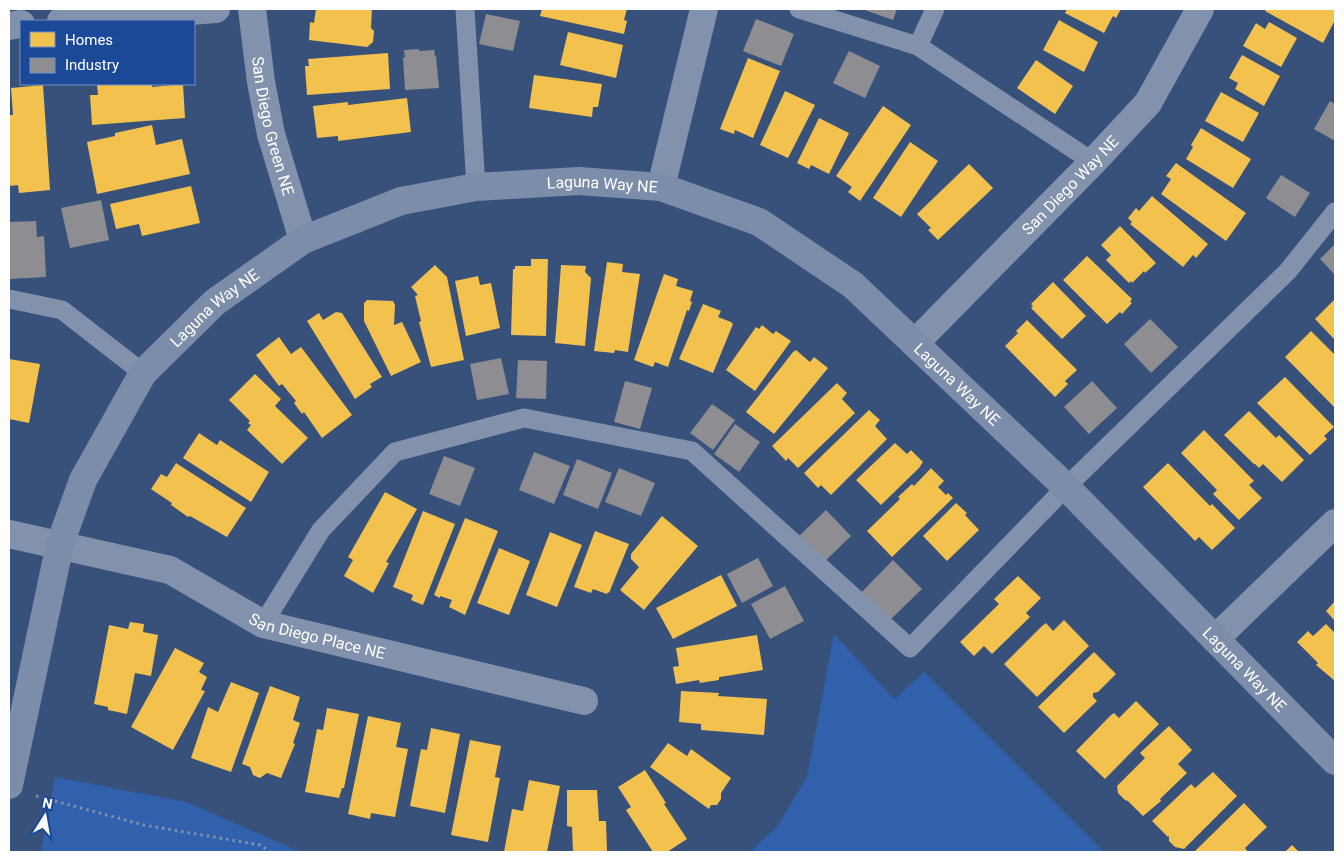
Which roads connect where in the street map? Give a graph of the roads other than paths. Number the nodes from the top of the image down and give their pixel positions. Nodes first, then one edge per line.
1 (216, 9) edge
2 (252, 9) edge
3 (465, 9) edge
4 (704, 9) edge
5 (799, 9) edge
6 (935, 9) edge
7 (1200, 9) edge
8 (74, 20) edge
9 (918, 46) junction
10 (1093, 162) junction
11 (476, 187) junction
12 (661, 187) junction
13 (1335, 212) edge
14 (303, 240) junction
15 (9, 299) edge
16 (916, 342) junction
17 (143, 373) junction
18 (1066, 487) junction
19 (1335, 523) edge
20 (9, 534) edge
21 (60, 544) junction
22 (263, 624) junction
23 (1215, 639) junction
24 (584, 701) dead end
25 (12, 757) edge
26 (1335, 761) edge
27 (21, 790) edge

1 - 8 street
2 - 14 street, San Diego Green NE
3 - 11 lane
4 - 12 street
5 - 9 lane
6 - 9 lane
7 - 10 street, San Diego Way NE
9 - 10 lane
10 - 16 street, San Diego Way NE
11 - 12 street, Laguna Way NE
11 - 14 street, Laguna Way NE
12 - 16 street, Laguna Way NE
13 - 18 lane
14 - 17 street, Laguna Way NE
15 - 17 lane
16 - 18 street, Laguna Way NE
17 - 21 street, Laguna Way NE
18 - 22 lane
18 - 23 street, Laguna Way NE
19 - 23 street
20 - 21 street, San Diego Place NE
21 - 22 street, San Diego Place NE
21 - 25 street, Laguna Way NE
22 - 24 street, San Diego Place NE
23 - 26 street, Laguna Way NE
25 - 27 street, Laguna Way NE

